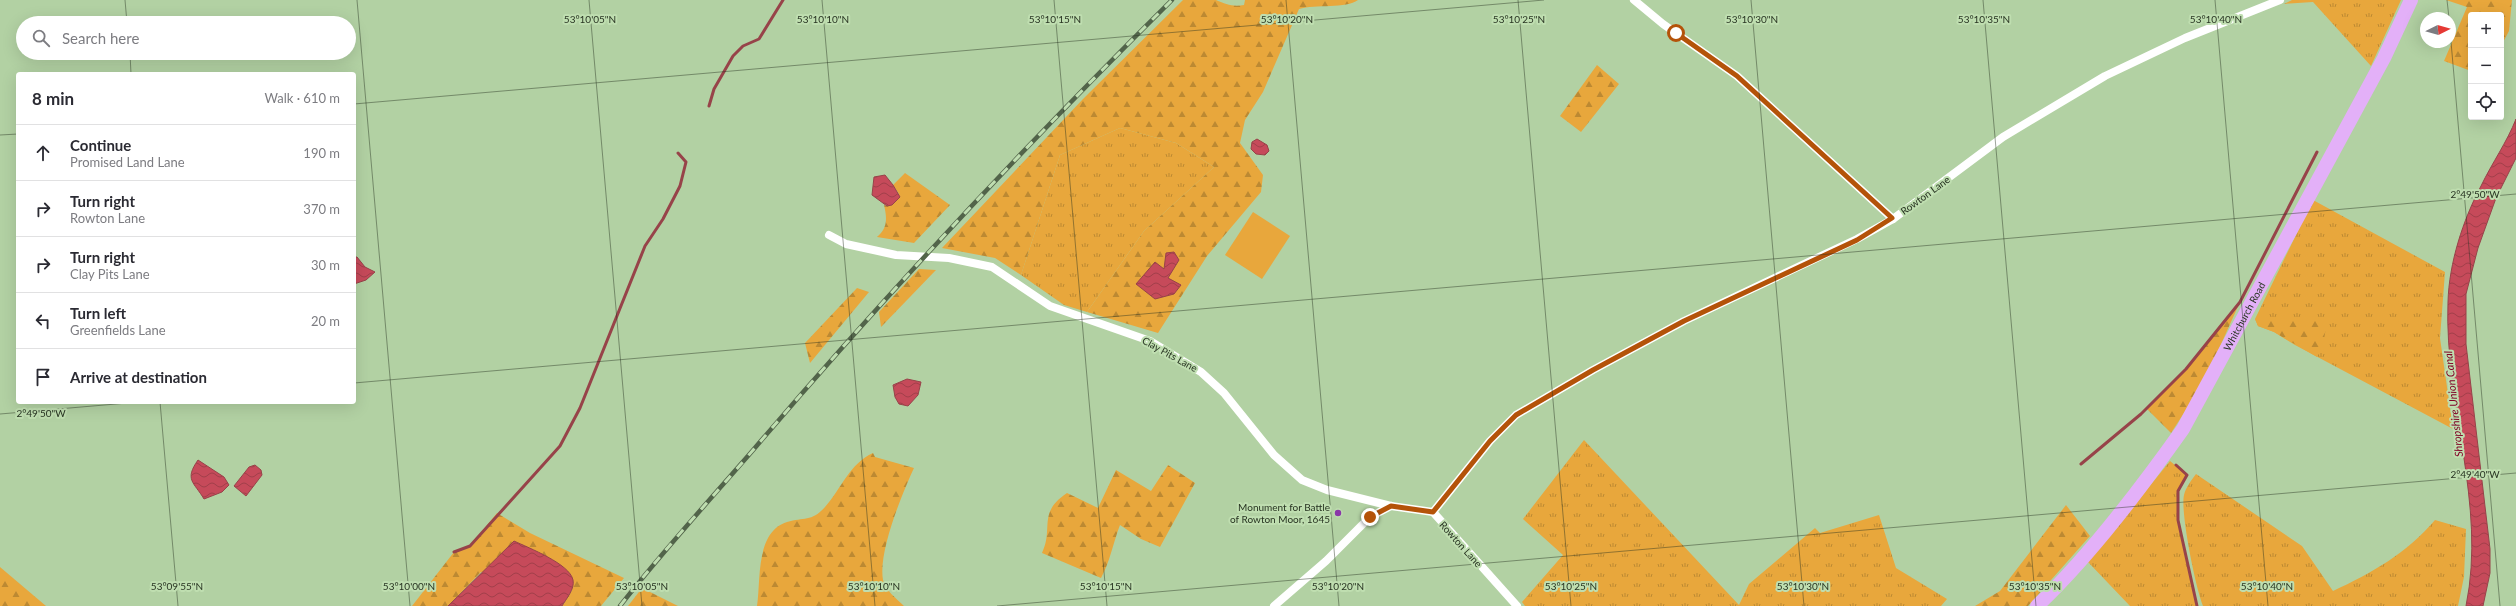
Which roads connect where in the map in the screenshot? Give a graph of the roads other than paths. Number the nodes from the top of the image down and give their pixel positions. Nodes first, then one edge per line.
1 (1634, 0) edge
2 (2280, 0) edge
3 (2411, 0) edge
4 (1892, 218) junction
5 (829, 235) dead end
6 (1391, 506) junction
7 (1433, 512) junction
8 (1274, 606) edge
9 (1517, 606) edge
10 (2037, 606) edge

1 - 4 street
2 - 4 street, Rowton Lane
3 - 10 highway, Whitchurch Road
4 - 7 street, Rowton Lane
5 - 6 street, Clay Pits Lane
6 - 7 street, Clay Pits Lane
6 - 8 street
7 - 9 street, Rowton Lane

